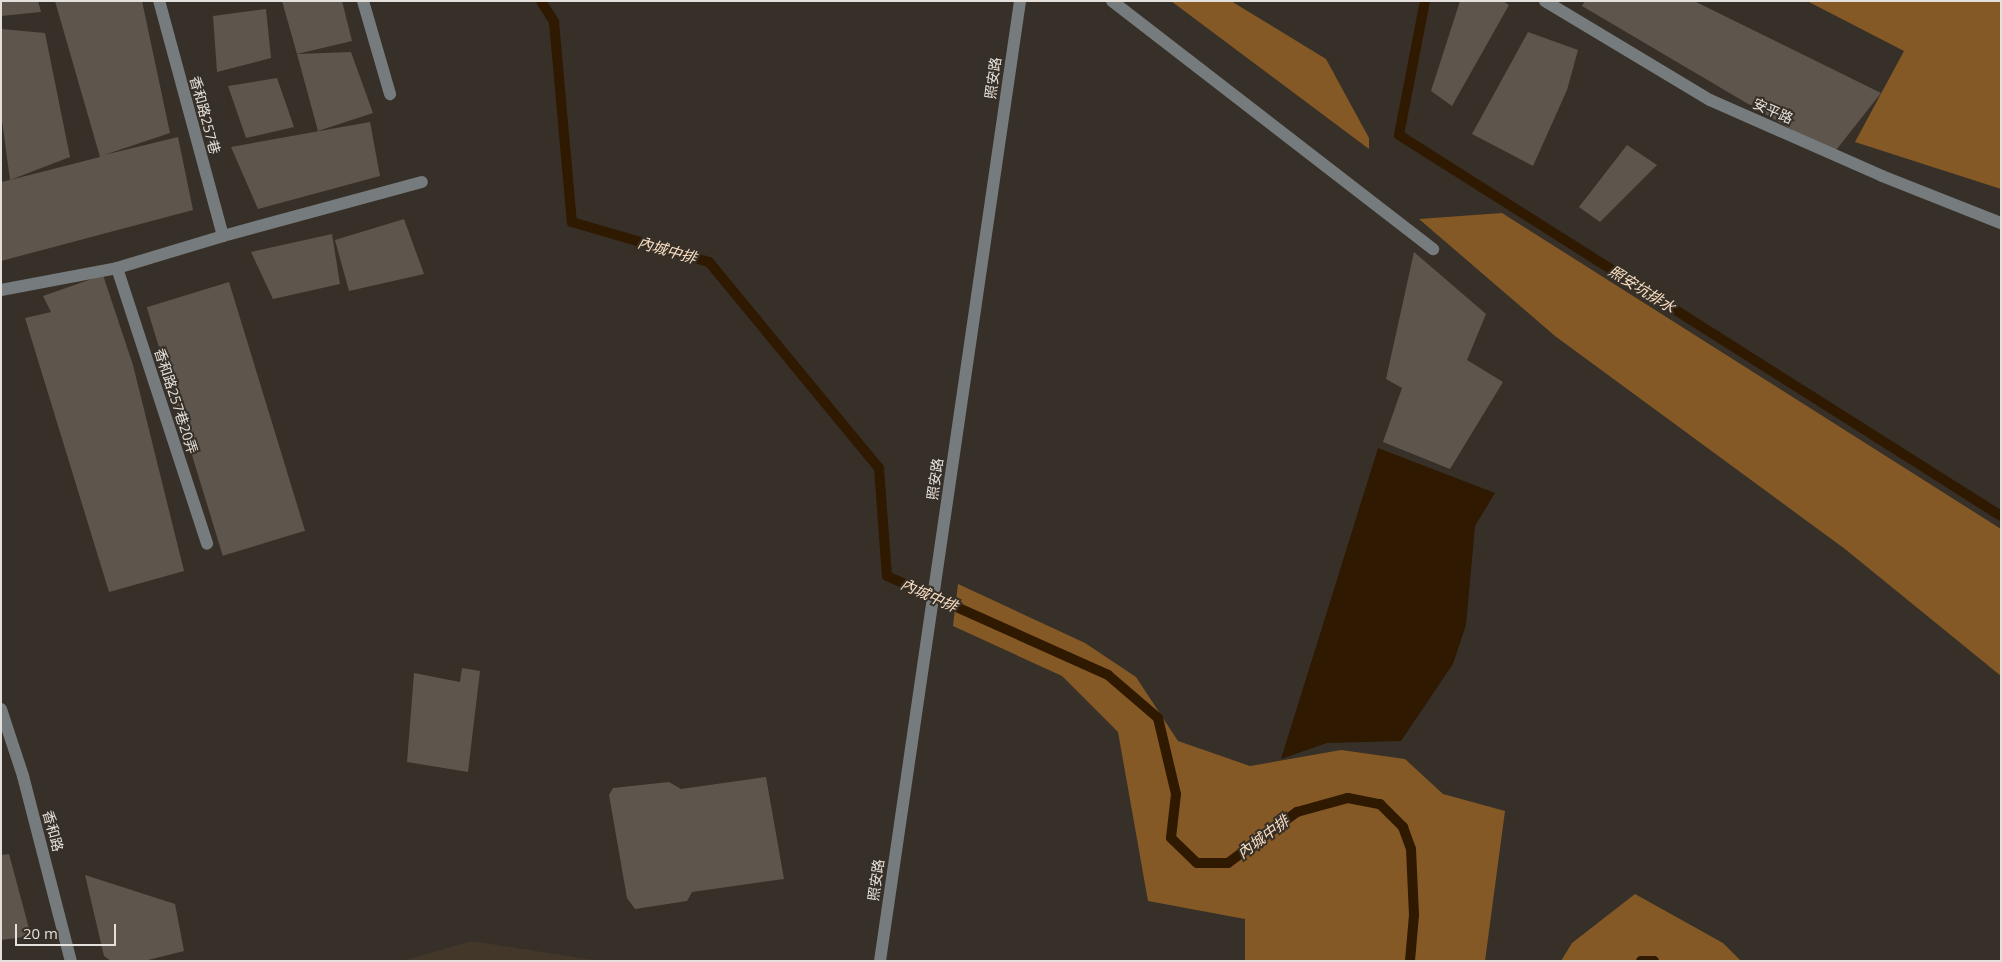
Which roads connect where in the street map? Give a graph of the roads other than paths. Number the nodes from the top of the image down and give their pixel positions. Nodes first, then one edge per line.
1 (159, 1) edge
2 (363, 1) edge
3 (1020, 1) edge
4 (1112, 1) edge
5 (1545, 1) edge
6 (390, 94) dead end
7 (422, 182) dead end
8 (2001, 224) edge
9 (223, 236) junction
10 (1433, 249) dead end
11 (116, 268) junction
12 (1, 290) edge
13 (207, 544) dead end
14 (1, 710) edge
15 (71, 961) edge
16 (880, 961) edge

1 - 9 street, 香和路257巷
2 - 6 street
3 - 16 street, 照安路
4 - 10 street
5 - 8 street, 安平路
7 - 9 street
9 - 11 street
11 - 12 street
11 - 13 street, 香和路257巷20弄
14 - 15 street, 香和路

